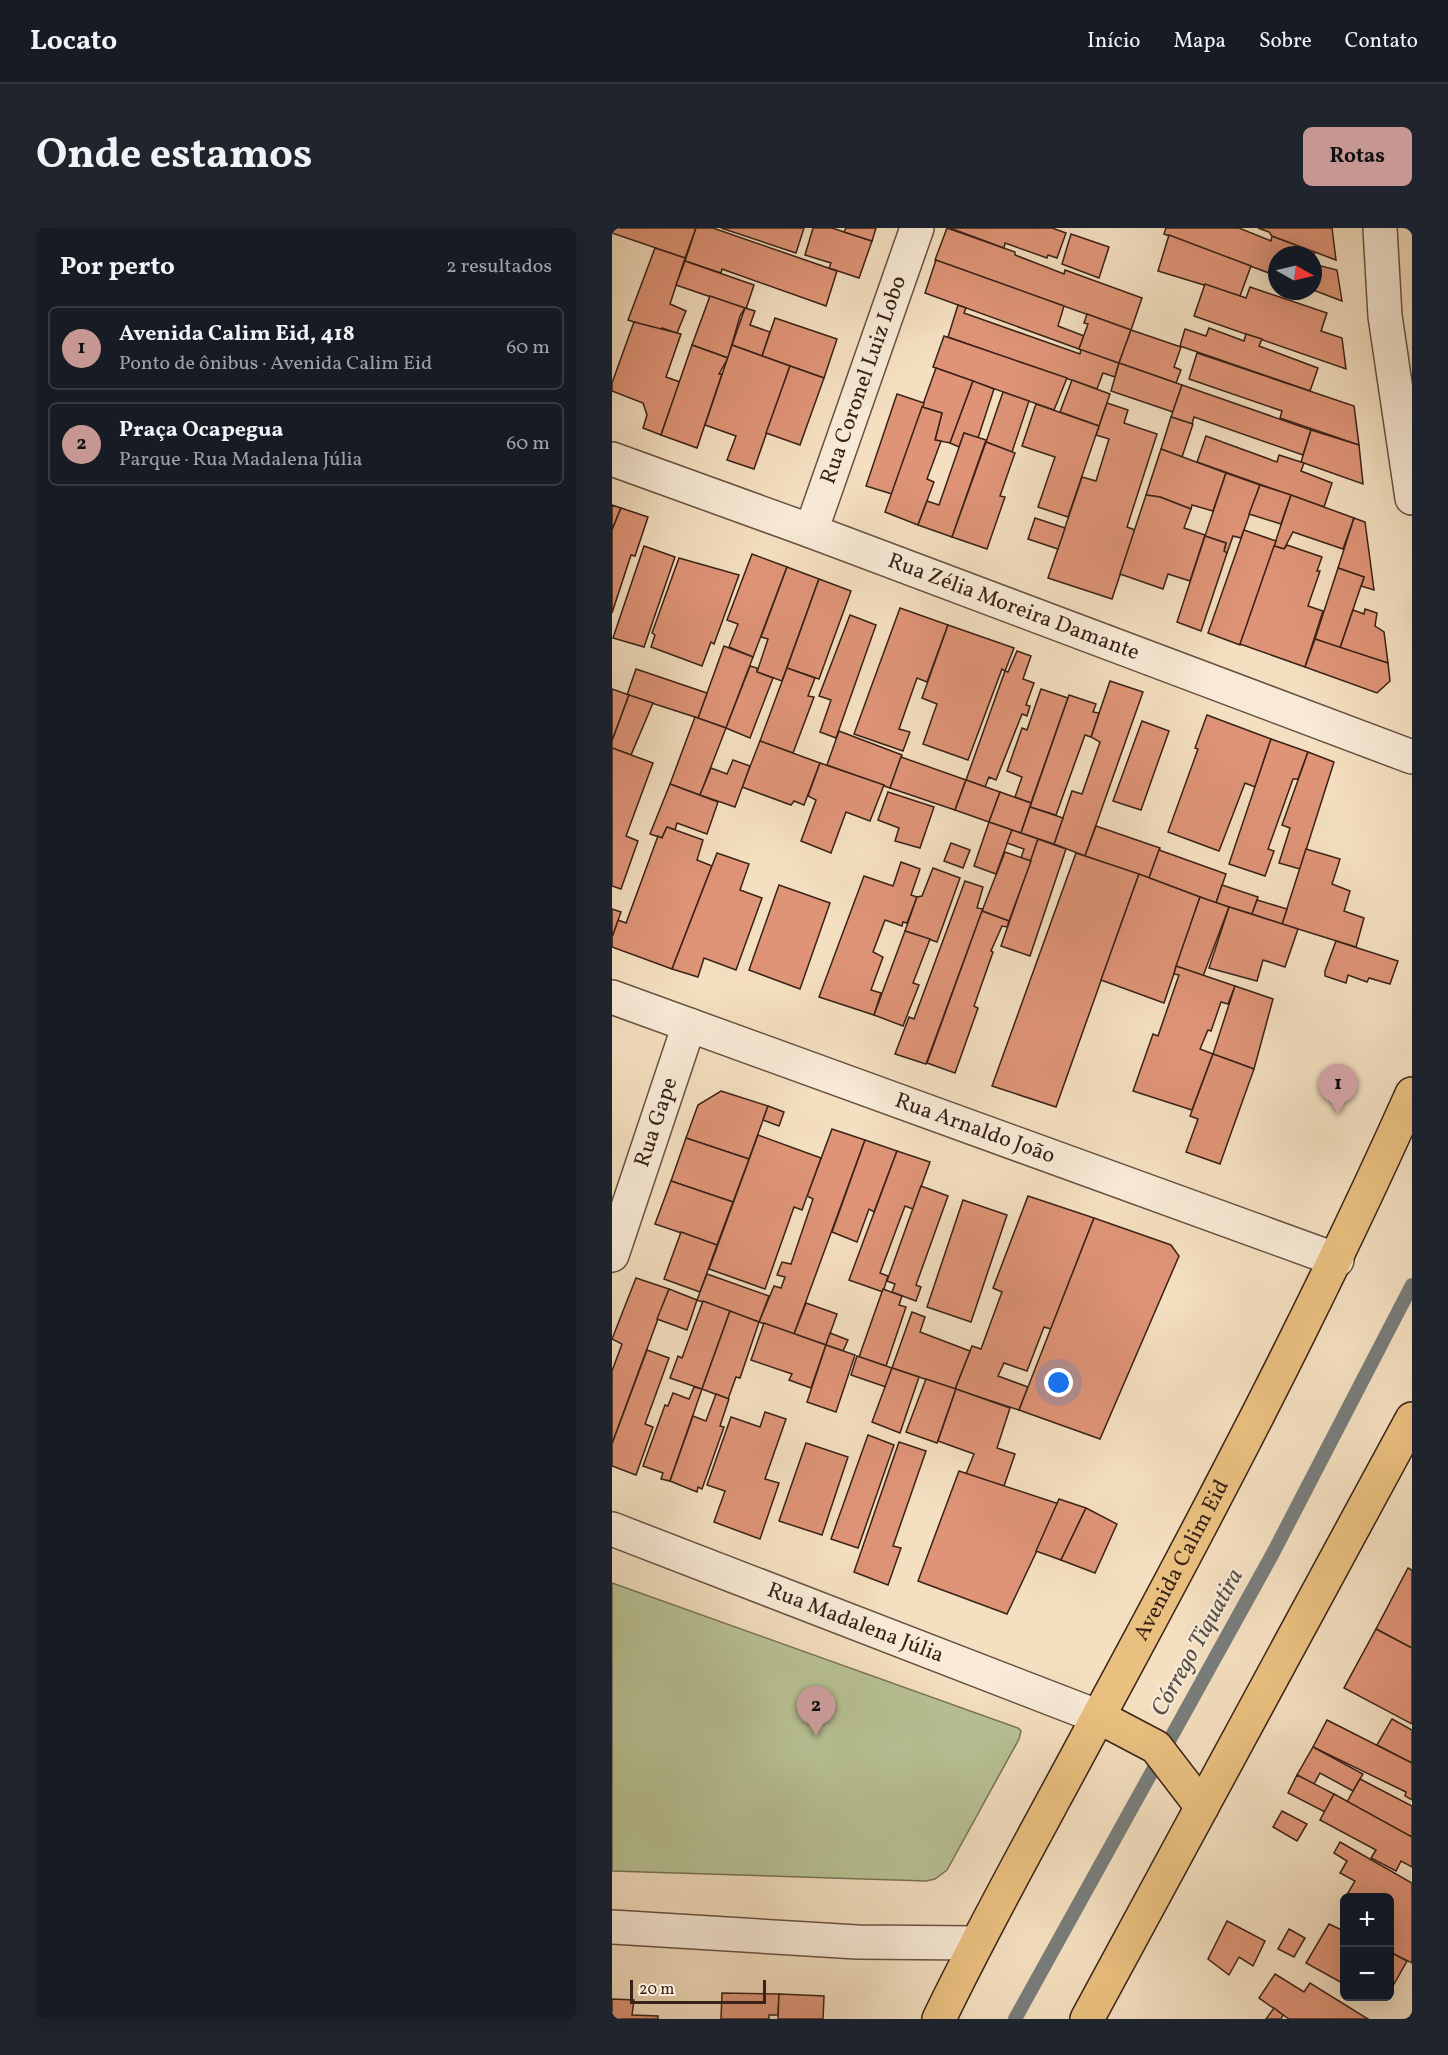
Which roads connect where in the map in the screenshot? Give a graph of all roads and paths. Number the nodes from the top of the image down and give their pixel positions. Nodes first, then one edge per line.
1 (917, 228) edge
2 (1380, 228) edge
3 (612, 459) edge
4 (1412, 498) edge
5 (811, 531) junction
6 (1412, 757) edge
7 (612, 997) edge
8 (689, 1025) junction
9 (1412, 1094) edge
10 (612, 1254) edge
11 (1337, 1260) junction
12 (1412, 1419) edge
13 (612, 1529) edge
14 (1112, 1724) junction
15 (1202, 1808) junction
16 (612, 1926) edge
17 (975, 1943) junction
18 (939, 2019) edge
19 (1087, 2019) edge

1 - 5 street, Rua Coronel Luiz Lobo
2 - 4 street
3 - 5 street, Rua Zélia Moreira Damante
5 - 6 street, Rua Zélia Moreira Damante
7 - 8 street, Rua Arnaldo João
8 - 10 street, Rua Gape
8 - 11 street, Rua Arnaldo João
9 - 11 main road, Avenida Calim Eid
11 - 14 main road, Avenida Calim Eid
12 - 15 main road
13 - 14 street, Rua Madalena Júlia
14 - 15 main road
14 - 17 main road, Avenida Calim Eid
15 - 19 main road
16 - 17 street
17 - 18 main road, Avenida Calim Eid

